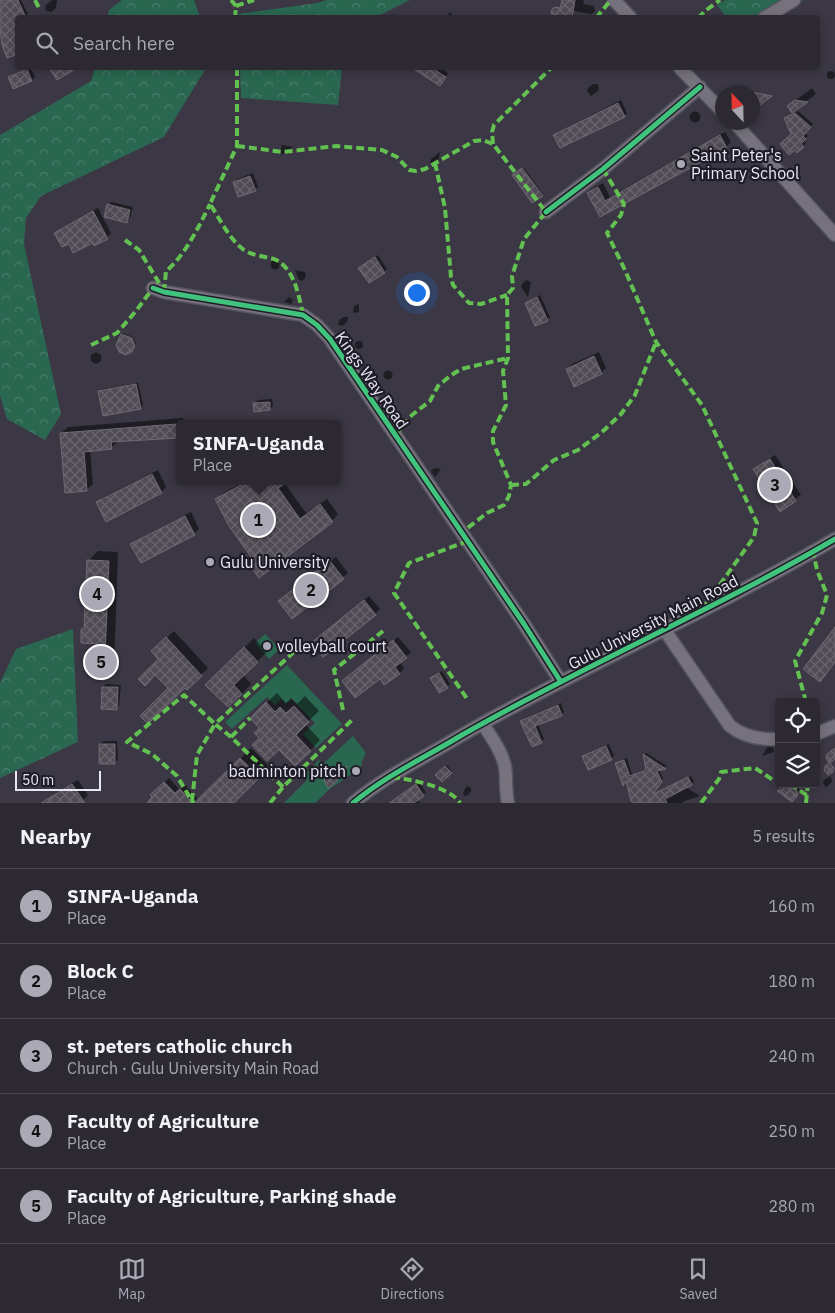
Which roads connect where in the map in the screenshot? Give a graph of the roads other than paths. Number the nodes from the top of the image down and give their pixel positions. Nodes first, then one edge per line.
1 (614, 0) edge
2 (794, 0) edge
3 (628, 15) edge
4 (769, 15) edge
5 (682, 70) edge
6 (700, 87) junction
7 (715, 103) edge
8 (741, 130) edge
9 (546, 212) dead end
10 (835, 235) edge
11 (153, 288) dead end
12 (835, 539) edge
13 (664, 629) junction
14 (561, 682) junction
15 (483, 724) junction
16 (835, 726) edge
17 (820, 732) edge
18 (775, 738) edge
19 (353, 803) edge
20 (508, 803) edge

1 - 3 street
2 - 4 street
5 - 6 street
6 - 7 street
6 - 9 street
8 - 10 street
11 - 14 street, Kings Way Road
12 - 13 street, Gulu University Main Road
13 - 14 street, Gulu University Main Road
13 - 18 street
14 - 15 street, Gulu University Main Road
15 - 19 street, Gulu University Main Road
15 - 20 street
16 - 17 street

